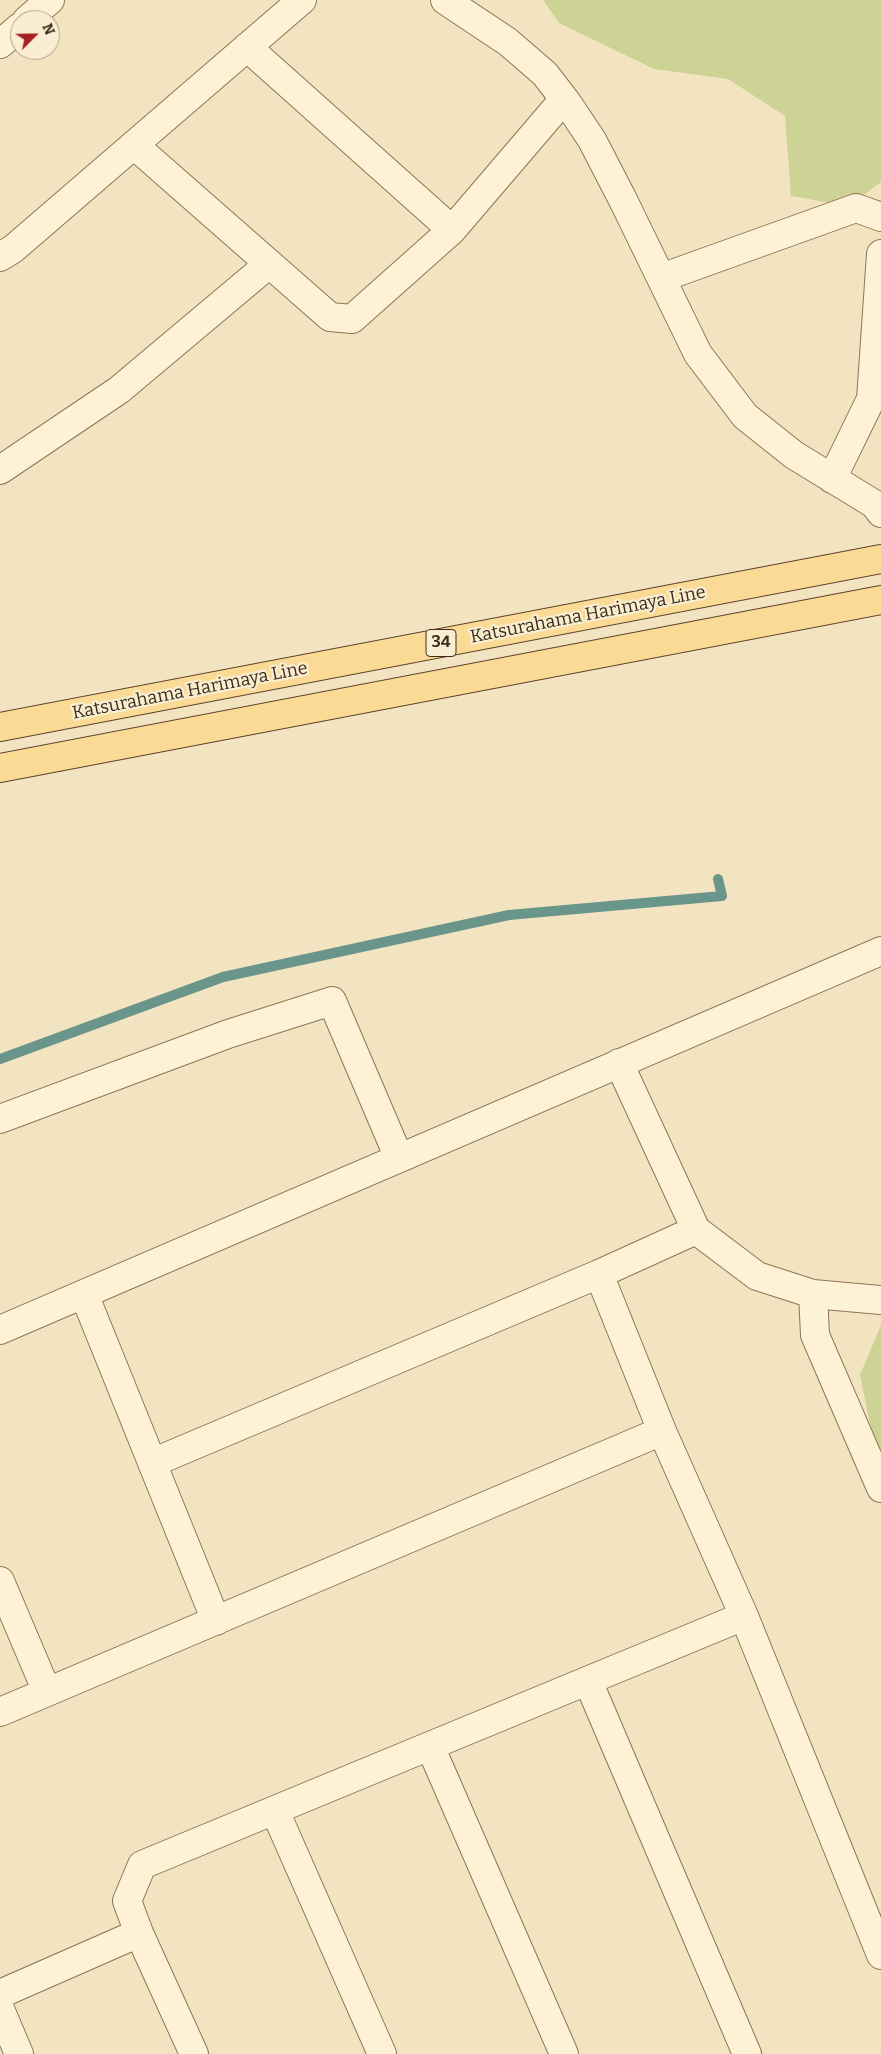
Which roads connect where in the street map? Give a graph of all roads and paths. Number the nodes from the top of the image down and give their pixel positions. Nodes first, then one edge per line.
1 (50, 0) edge
2 (302, 0) edge
3 (445, 0) edge
4 (473, 8) edge
5 (38, 10) edge
6 (10, 35) edge
7 (0, 44) edge
8 (247, 47) junction
9 (564, 99) junction
10 (134, 145) junction
11 (881, 218) edge
12 (452, 230) junction
13 (881, 254) edge
14 (0, 257) edge
15 (269, 264) junction
16 (661, 278) junction
17 (0, 470) edge
18 (832, 479) junction
19 (881, 513) edge
20 (881, 559) edge
21 (881, 600) edge
22 (0, 727) edge
23 (0, 768) edge
24 (881, 951) edge
25 (619, 1063) junction
26 (0, 1119) edge
27 (399, 1158) junction
28 (696, 1230) junction
29 (599, 1274) junction
30 (84, 1294) junction
31 (813, 1294) junction
32 (881, 1300) edge
33 (0, 1330) edge
34 (662, 1431) junction
35 (152, 1463) junction
36 (881, 1488) edge
37 (0, 1581) edge
38 (744, 1616) junction
39 (216, 1621) junction
40 (588, 1681) junction
41 (47, 1692) junction
42 (0, 1712) edge
43 (430, 1746) junction
44 (275, 1811) junction
45 (138, 1933) junction
46 (881, 1955) edge
47 (0, 1994) edge
48 (0, 2009) edge
49 (19, 2054) edge
50 (194, 2054) edge
51 (382, 2054) edge
52 (564, 2054) edge
53 (747, 2054) edge

1 - 5 street
2 - 8 street
3 - 4 street
4 - 9 street
6 - 7 street
8 - 10 street
8 - 12 street
9 - 12 street
9 - 16 street
10 - 14 street
10 - 15 street
11 - 16 street
12 - 15 street
13 - 18 street
15 - 17 street
16 - 18 street
18 - 19 street
20 - 22 main road, Katsurahama Harimaya Line / 34
21 - 23 main road, 34
24 - 25 street
25 - 27 street
25 - 28 street
26 - 27 street
27 - 30 street
28 - 29 street
28 - 31 street
29 - 34 street
29 - 35 street
30 - 33 street
30 - 35 street
31 - 32 street
31 - 36 street
34 - 38 street
34 - 39 street
35 - 39 street
37 - 41 street
38 - 40 street
38 - 46 street
39 - 41 street
40 - 43 street
40 - 53 street
41 - 42 street
43 - 44 street
43 - 52 street
44 - 45 street
44 - 51 street
45 - 47 street
45 - 50 street
48 - 49 street

